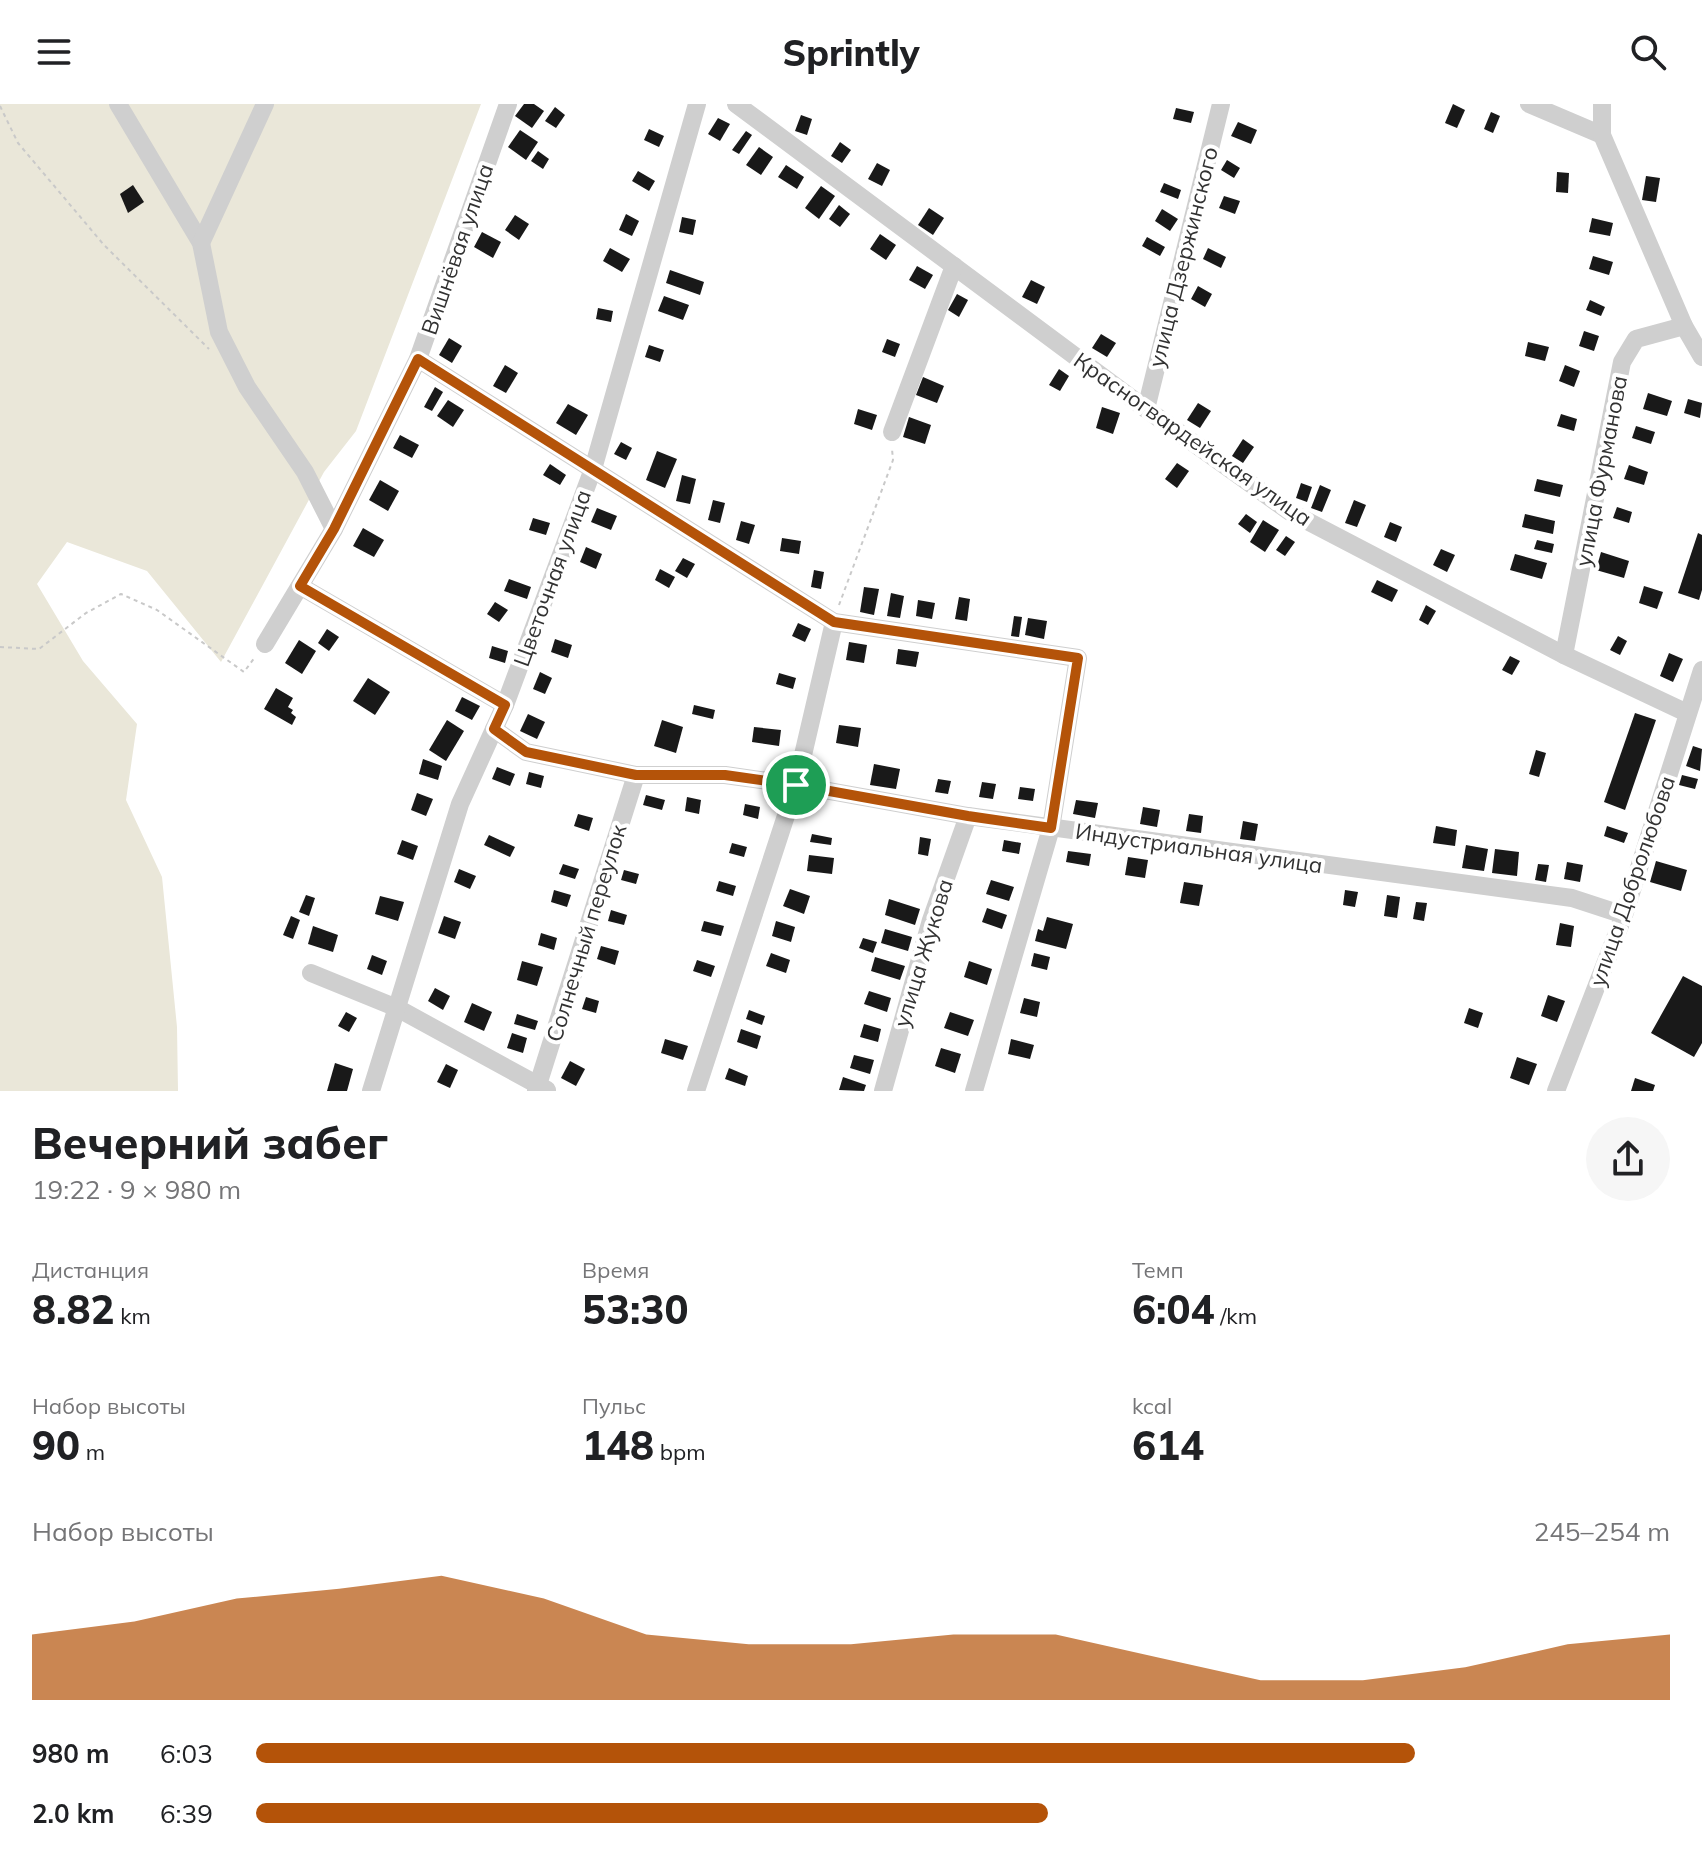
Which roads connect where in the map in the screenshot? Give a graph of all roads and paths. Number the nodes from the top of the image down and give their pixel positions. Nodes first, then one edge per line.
1 (118, 104) edge
2 (265, 104) edge
3 (508, 104) edge
4 (697, 104) edge
5 (736, 104) edge
6 (1221, 104) edge
7 (1529, 104) edge
8 (1602, 104) edge
9 (0, 106) edge
10 (1602, 135) junction
11 (201, 243) junction
12 (954, 266) junction
13 (1684, 326) junction
14 (214, 354) dead end
15 (1702, 357) edge
16 (418, 359) junction
17 (1146, 409) junction
18 (892, 432) joint
19 (593, 469) junction
20 (334, 529) junction
21 (300, 586) junction
22 (834, 622) junction
23 (265, 644) joint
24 (0, 647) edge
25 (1564, 655) junction
26 (1702, 670) edge
27 (505, 705) junction
28 (1687, 713) junction
29 (494, 729) junction
30 (636, 775) junction
31 (796, 785) junction
32 (968, 816) junction
33 (1051, 828) junction
34 (1624, 915) junction
35 (311, 973) dead end
36 (397, 1008) junction
37 (541, 1089) edge
38 (371, 1091) edge
39 (696, 1091) edge
40 (883, 1091) edge
41 (974, 1091) edge
42 (1556, 1091) edge

1 - 11 street
2 - 11 street
3 - 16 street, Вишнёвая улица
4 - 19 street, Цветочная улица
5 - 12 street, Красногвардейская улица
6 - 17 street, улица Дзержинского
7 - 10 street
8 - 10 street
9 - 14 path
10 - 13 street
11 - 20 street
12 - 17 street, Красногвардейская улица
12 - 18 street
13 - 15 street
13 - 25 street, улица Фурманова
16 - 19 street
16 - 20 street, Вишнёвая улица
17 - 25 street, Красногвардейская улица
18 - 22 path
19 - 22 street
19 - 27 street, Цветочная улица
20 - 21 street, Вишнёвая улица
21 - 23 street, Вишнёвая улица
21 - 27 street
22 - 31 street
22 - 33 street
23 - 24 path
25 - 28 street, Красногвардейская улица
26 - 28 street, улица Добролюбова
27 - 29 street, Цветочная улица
28 - 34 street, улица Добролюбова
29 - 30 street, Индустриальная улица
29 - 36 street, Цветочная улица
30 - 31 street, Индустриальная улица
30 - 37 street, Солнечный переулок
31 - 32 street, Индустриальная улица
31 - 39 street
32 - 33 street, Индустриальная улица
32 - 40 street, улица Жукова
33 - 34 street, Индустриальная улица
33 - 41 street
34 - 42 street, улица Добролюбова
35 - 36 street
36 - 37 street
36 - 38 street, Цветочная улица

